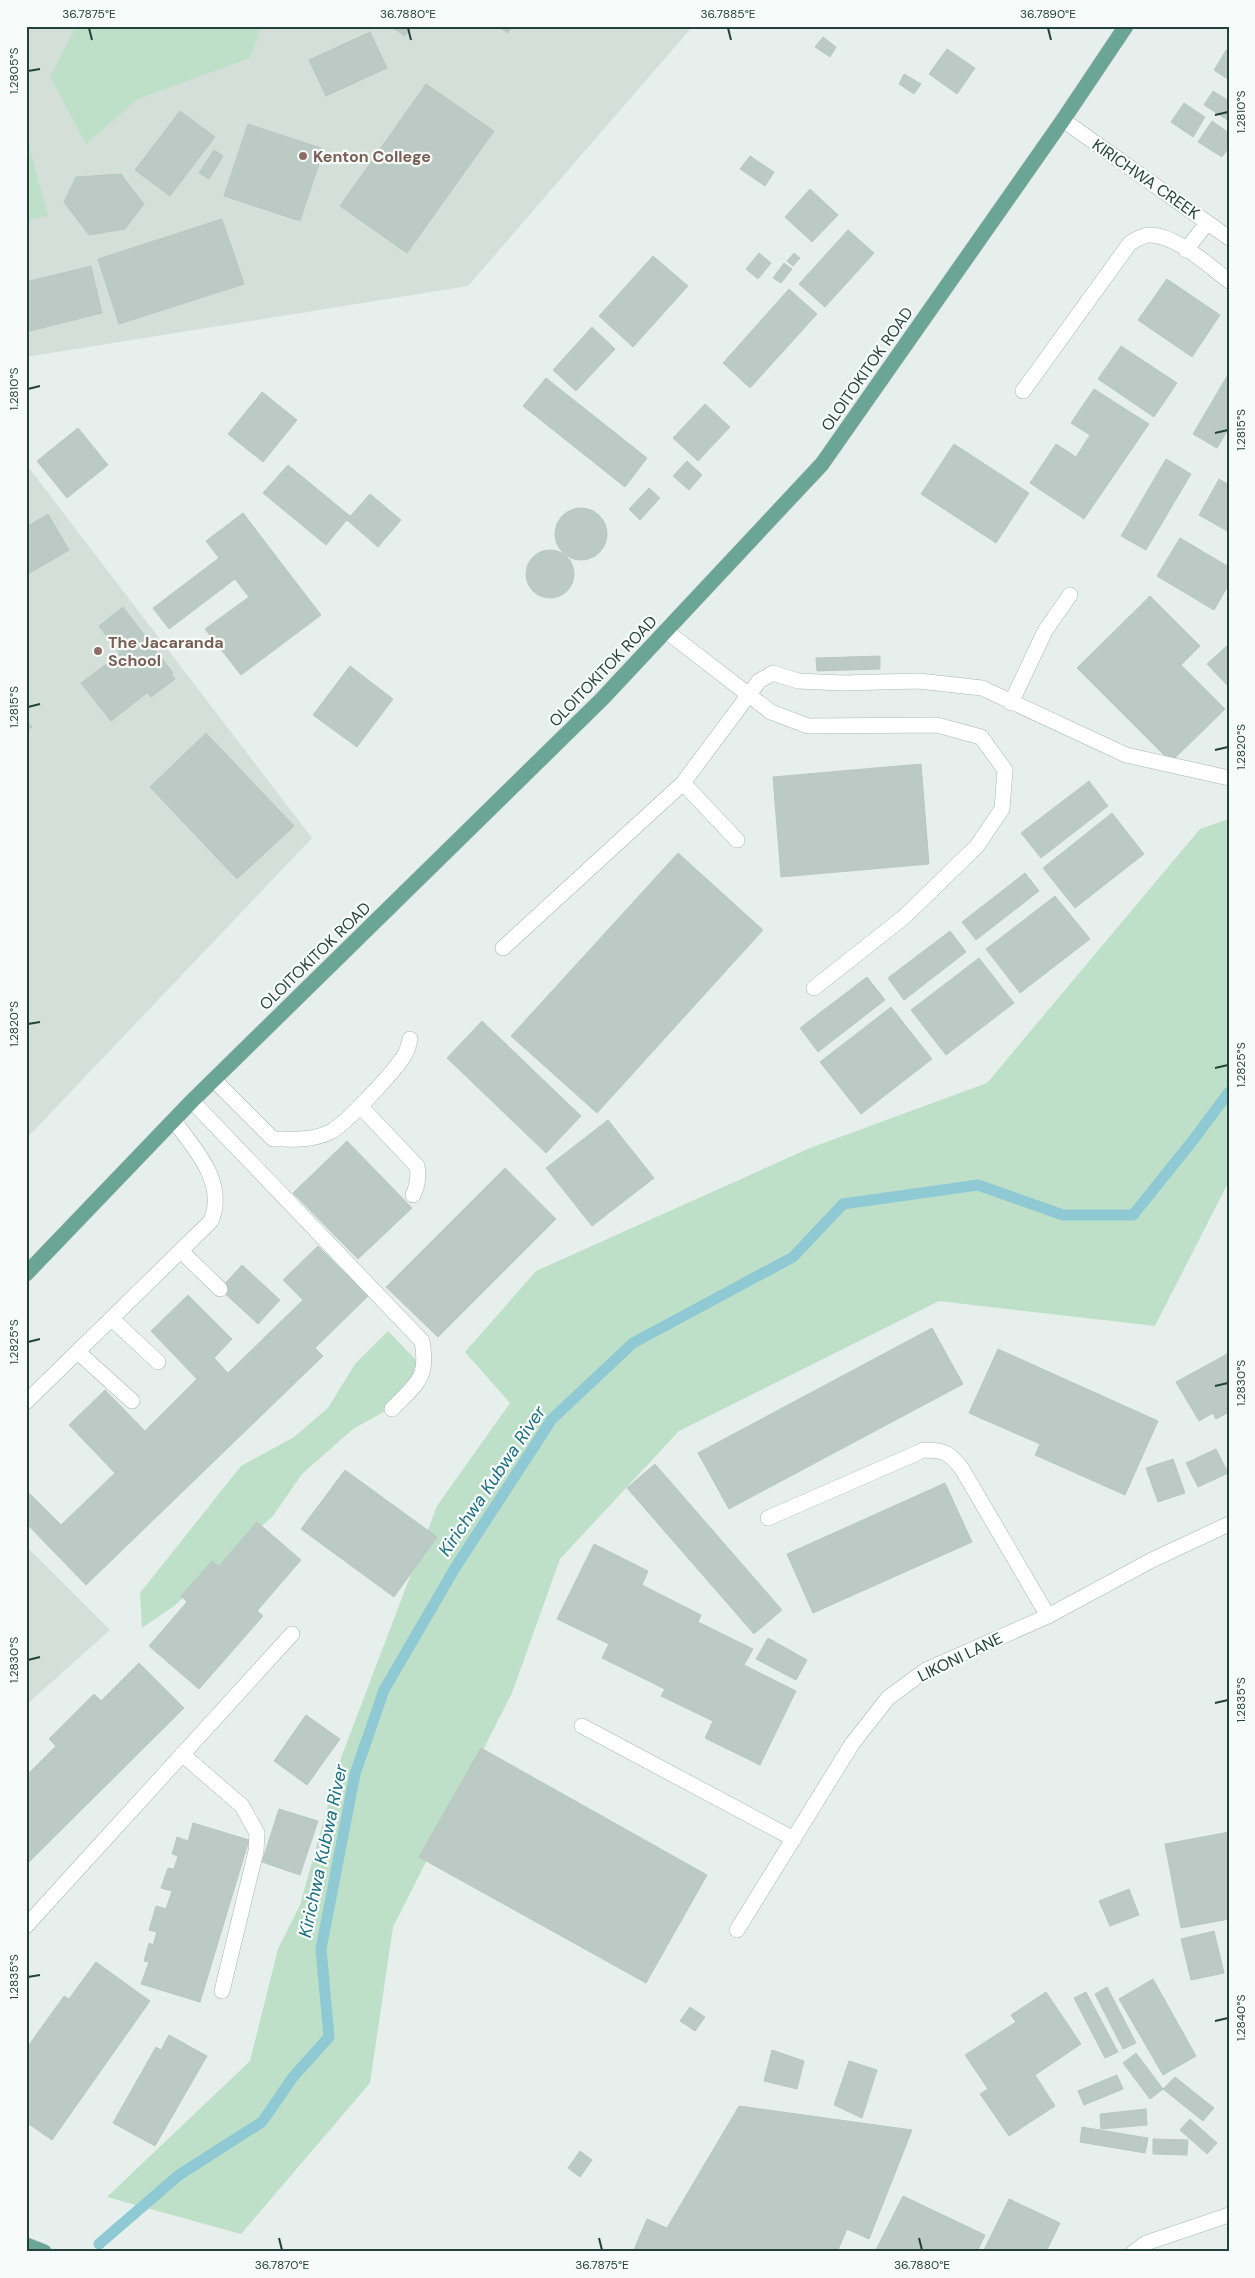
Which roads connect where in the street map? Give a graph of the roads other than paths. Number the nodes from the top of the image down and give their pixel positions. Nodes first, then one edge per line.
1 (1126, 26) edge
2 (1063, 120) junction
3 (1208, 223) junction
4 (1229, 238) edge
5 (1186, 250) junction
6 (1229, 281) edge
7 (1023, 390) dead end
8 (1070, 595) dead end
9 (666, 630) junction
10 (749, 694) junction
11 (1011, 703) junction
12 (1229, 778) edge
13 (683, 783) junction
14 (737, 840) dead end
15 (503, 948) dead end
16 (814, 988) dead end
17 (410, 1039) dead end
18 (214, 1080) junction
19 (192, 1101) junction
20 (360, 1106) junction
21 (174, 1121) junction
22 (413, 1195) dead end
23 (181, 1251) junction
24 (26, 1274) edge
25 (220, 1290) dead end
26 (112, 1319) junction
27 (78, 1352) junction
28 (158, 1362) dead end
29 (132, 1401) dead end
30 (26, 1402) edge
31 (392, 1409) dead end
32 (768, 1518) dead end
33 (1229, 1524) edge
34 (1048, 1616) junction
35 (292, 1634) dead end
36 (582, 1726) dead end
37 (182, 1754) junction
38 (794, 1839) junction
39 (26, 1926) edge
40 (737, 1930) dead end
41 (222, 1991) dead end
42 (1229, 2215) edge
43 (26, 2245) edge
44 (44, 2252) edge
45 (1134, 2252) edge

1 - 2 main road, OLOITOKITOK ROAD
2 - 3 street, KIRICHWA CREEK
2 - 9 main road, OLOITOKITOK ROAD
3 - 4 street, KIRICHWA CREEK
3 - 5 street
5 - 6 street
5 - 7 street
8 - 11 street
9 - 10 street
9 - 18 main road, OLOITOKITOK ROAD
10 - 11 street
10 - 13 street
10 - 16 street
11 - 12 street
13 - 14 street
13 - 15 street
17 - 20 street
18 - 19 main road, OLOITOKITOK ROAD
18 - 20 street
19 - 21 main road, OLOITOKITOK ROAD
19 - 31 street
20 - 22 street
21 - 23 street
21 - 24 main road, OLOITOKITOK ROAD
23 - 25 street
23 - 26 street
26 - 27 street
26 - 28 street
27 - 29 street
27 - 30 street
32 - 34 street
33 - 34 street, LIKONI LANE
34 - 38 street, LIKONI LANE
35 - 37 street
36 - 38 street
37 - 39 street
37 - 41 street
38 - 40 street, LIKONI LANE
42 - 45 street
43 - 44 main road

